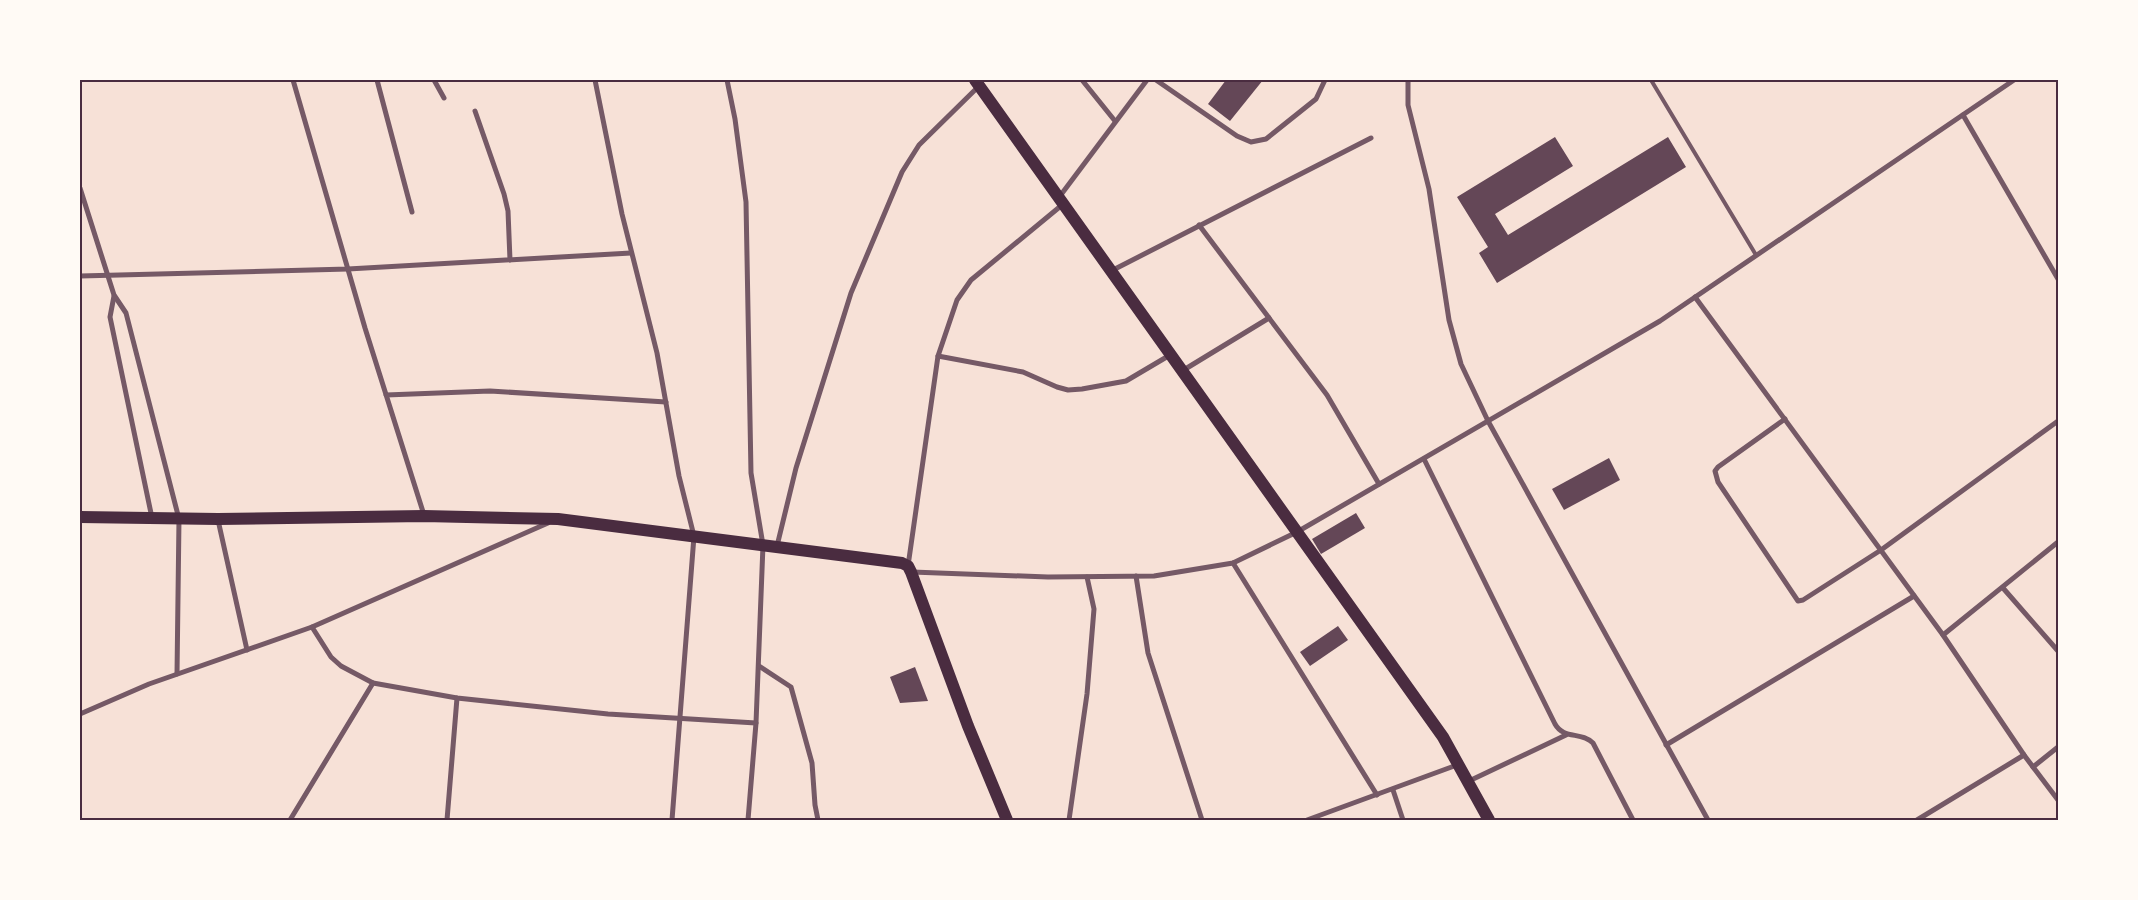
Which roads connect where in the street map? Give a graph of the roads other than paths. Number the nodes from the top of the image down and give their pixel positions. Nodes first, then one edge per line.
1 (293, 80) edge
2 (377, 80) edge
3 (434, 80) edge
4 (595, 80) edge
5 (726, 80) edge
6 (1082, 80) edge
7 (1147, 80) edge
8 (1156, 80) edge
9 (1325, 80) edge
10 (1408, 80) edge
11 (1651, 80) edge
12 (2014, 80) edge
13 (977, 83) edge
14 (444, 98) dead end
15 (475, 111) dead end
16 (1964, 115) junction
17 (1116, 121) junction
18 (1371, 138) dead end
19 (80, 188) edge
20 (1062, 200) junction
21 (412, 212) dead end
22 (1199, 225) junction
23 (632, 253) junction
24 (1756, 255) junction
25 (510, 260) junction
26 (348, 269) junction
27 (1110, 271) junction
28 (80, 276) edge
29 (107, 276) junction
30 (2058, 279) edge
31 (114, 295) junction
32 (1695, 297) junction
33 (1269, 318) junction
34 (1170, 355) junction
35 (938, 356) junction
36 (1181, 371) junction
37 (386, 395) junction
38 (666, 402) junction
39 (1785, 419) junction
40 (1488, 421) junction
41 (2058, 421) edge
42 (1424, 459) junction
43 (1379, 484) junction
44 (424, 516) junction
45 (80, 517) edge
46 (152, 518) junction
47 (558, 518) junction
48 (179, 519) junction
49 (218, 519) junction
50 (1297, 532) junction
51 (694, 536) junction
52 (2058, 542) edge
53 (763, 545) junction
54 (777, 547) junction
55 (1881, 550) junction
56 (1233, 563) junction
57 (910, 569) junction
58 (1136, 576) junction
59 (1087, 577) junction
60 (2003, 588) junction
61 (1914, 596) junction
62 (312, 627) junction
63 (1942, 635) junction
64 (247, 650) junction
65 (2058, 651) edge
66 (759, 666) junction
67 (177, 674) junction
68 (372, 683) junction
69 (457, 698) junction
70 (80, 714) edge
71 (681, 718) junction
72 (756, 723) junction
73 (1566, 735) junction
74 (1666, 745) junction
75 (2058, 747) edge
76 (2024, 755) junction
77 (1458, 765) junction
78 (2033, 767) junction
79 (1468, 782) junction
80 (1393, 790) junction
81 (1377, 795) junction
82 (2058, 800) edge
83 (290, 820) edge
84 (446, 820) edge
85 (672, 820) edge
86 (748, 820) edge
87 (818, 820) edge
88 (1007, 820) edge
89 (1069, 820) edge
90 (1202, 820) edge
91 (1307, 820) edge
92 (1403, 820) edge
93 (1489, 820) edge
94 (1633, 820) edge
95 (1708, 820) edge
96 (1917, 820) edge

1 - 26 street
2 - 21 street
3 - 14 street
4 - 23 street
5 - 53 street
6 - 17 street
7 - 17 street
8 - 9 street
10 - 40 street
11 - 24 lane
12 - 16 street
13 - 20 main road
13 - 54 street
15 - 25 street
16 - 24 street
16 - 30 street
17 - 20 street
18 - 22 street
19 - 29 street
20 - 27 main road
20 - 35 street
22 - 27 street
22 - 33 street
23 - 25 street
23 - 38 street
24 - 32 street
25 - 26 street
26 - 29 street
26 - 37 street
27 - 34 main road
28 - 29 street
29 - 31 street
31 - 46 street
31 - 48 street
32 - 39 street
32 - 40 street
33 - 36 street
33 - 43 street
34 - 35 street
34 - 36 main road
35 - 57 street
36 - 50 main road
37 - 38 street
37 - 44 street
38 - 51 street
39 - 55 street
39 - 55 street
40 - 42 street
40 - 74 street
41 - 55 street
42 - 43 street
42 - 73 street
43 - 50 street
44 - 47 main road
44 - 49 main road
45 - 46 main road
46 - 48 main road
47 - 51 main road
47 - 62 street
48 - 49 main road
48 - 67 street
49 - 64 street
50 - 56 street
50 - 77 main road
51 - 53 main road
51 - 71 street
52 - 60 street
53 - 54 main road
53 - 66 street
54 - 57 main road
55 - 61 street
56 - 58 street
56 - 81 street
57 - 59 street
57 - 88 main road
58 - 59 street
58 - 90 street
59 - 89 street
60 - 63 street
60 - 65 street
61 - 63 street
61 - 74 street
62 - 64 street
62 - 68 street
63 - 76 street
64 - 67 street
66 - 72 street
66 - 87 street
67 - 70 street
68 - 69 street
68 - 83 street
69 - 71 street
69 - 84 street
71 - 72 street
71 - 85 street
72 - 86 street
73 - 79 street
73 - 94 street
74 - 95 street
75 - 78 street
76 - 78 street
76 - 96 street
77 - 79 main road
77 - 80 street
78 - 82 street
79 - 93 main road
80 - 81 street
80 - 92 street
81 - 91 street

